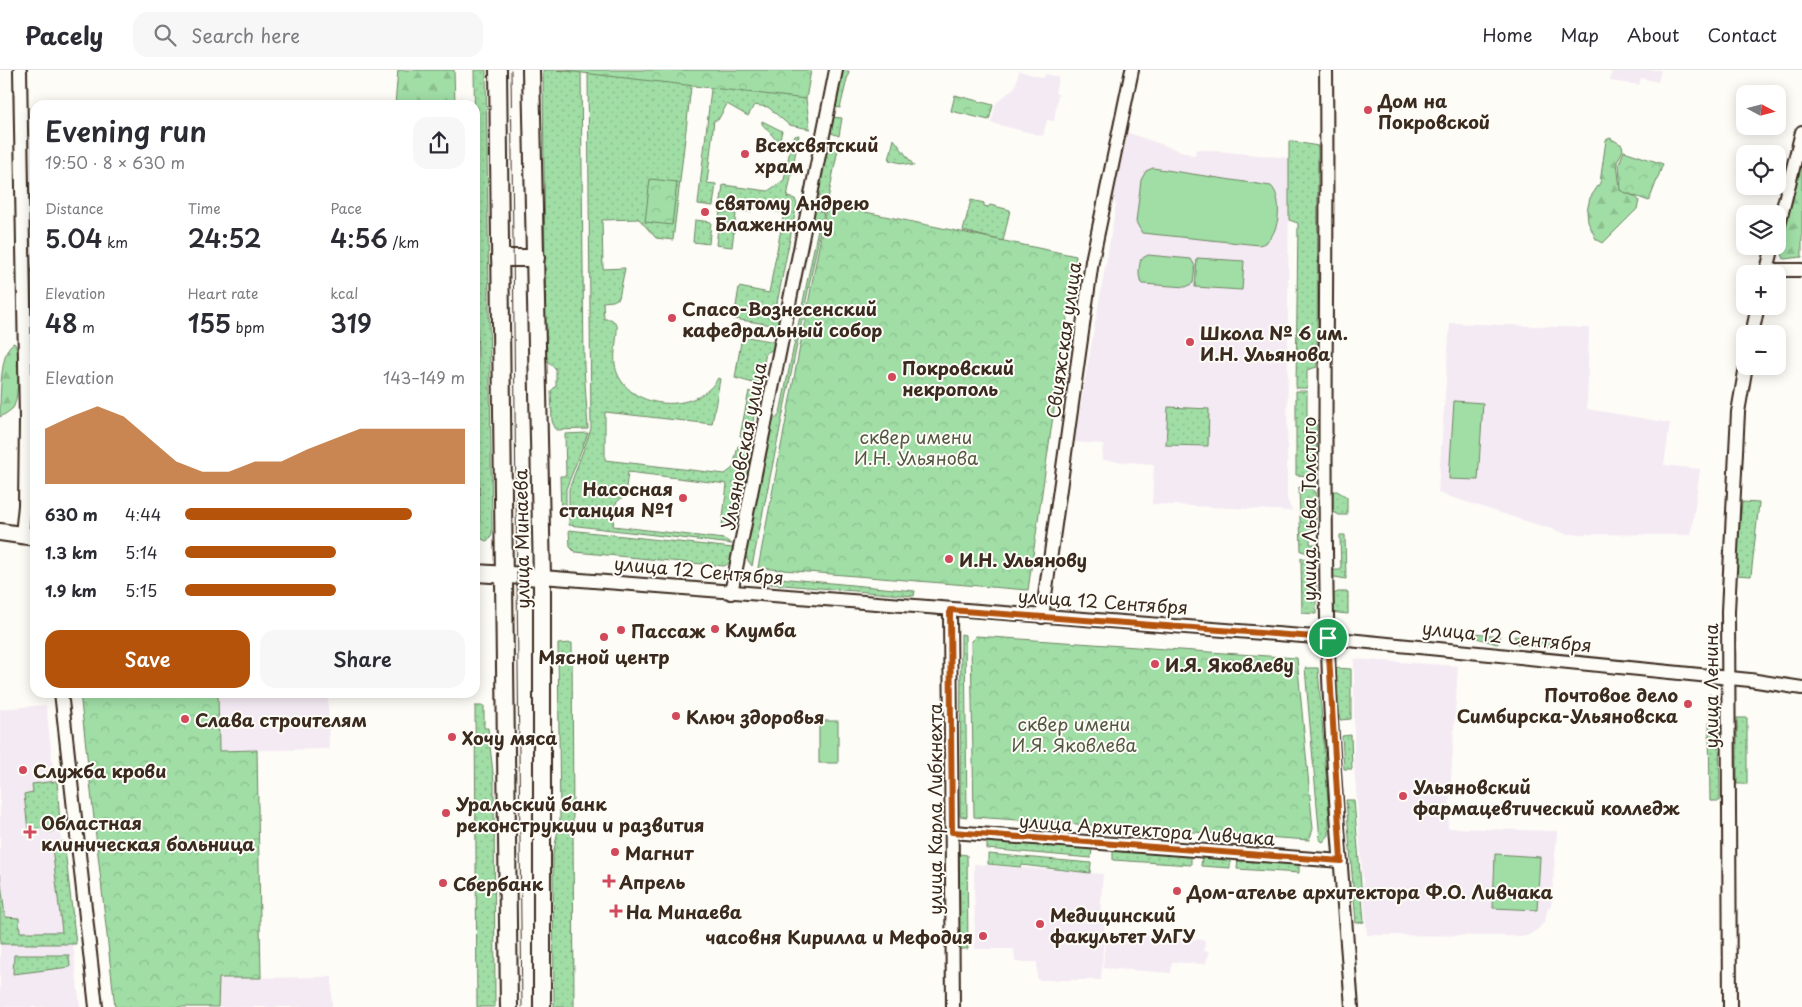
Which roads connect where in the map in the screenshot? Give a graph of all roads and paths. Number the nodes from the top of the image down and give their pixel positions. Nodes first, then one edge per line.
1 (20, 70) edge
2 (498, 70) edge
3 (531, 70) edge
4 (836, 70) edge
5 (1132, 70) edge
6 (1326, 70) edge
7 (1802, 132) edge
8 (1784, 205) edge
9 (500, 258) junction
10 (536, 258) junction
11 (1802, 270) edge
12 (1786, 271) edge
13 (1744, 375) edge
14 (0, 532) edge
15 (28, 536) edge
16 (480, 573) edge
17 (505, 575) junction
18 (542, 577) junction
19 (731, 593) junction
20 (950, 610) junction
21 (1042, 617) junction
22 (1328, 638) junction
23 (1727, 678) junction
24 (1802, 688) edge
25 (62, 698) edge
26 (952, 832) junction
27 (1341, 861) junction
28 (96, 1007) edge
29 (509, 1007) edge
30 (542, 1007) edge
31 (953, 1007) edge
32 (1352, 1007) edge
33 (1730, 1007) edge

1 - 15 street
2 - 9 main road, улица Минаева
3 - 10 main road, улица Минаева
4 - 19 street, Ульяновская улица
5 - 21 street, Свияжская улица
6 - 22 street, улица Льва Толстого
7 - 8 street
9 - 10 main road
9 - 17 main road, улица Минаева
10 - 18 main road, улица Минаева
11 - 12 street
13 - 23 street, улица Ленина
14 - 15 main road
16 - 17 main road, улица 12 Сентября
17 - 18 main road, улица 12 Сентября
17 - 29 main road, улица Минаева
18 - 19 street, улица 12 Сентября
18 - 30 main road, улица Минаева
19 - 20 street, улица 12 Сентября
20 - 21 street, улица 12 Сентября
20 - 26 street, улица Карла Либкнехта
21 - 22 street, улица 12 Сентября
22 - 23 street, улица 12 Сентября
22 - 27 street, улица Льва Толстого
23 - 24 street, улица 12 Сентября
23 - 33 street, улица Ленина
25 - 28 street
26 - 27 street, улица Архитектора Ливчака
26 - 31 street, улица Карла Либкнехта
27 - 32 street, улица Льва Толстого

